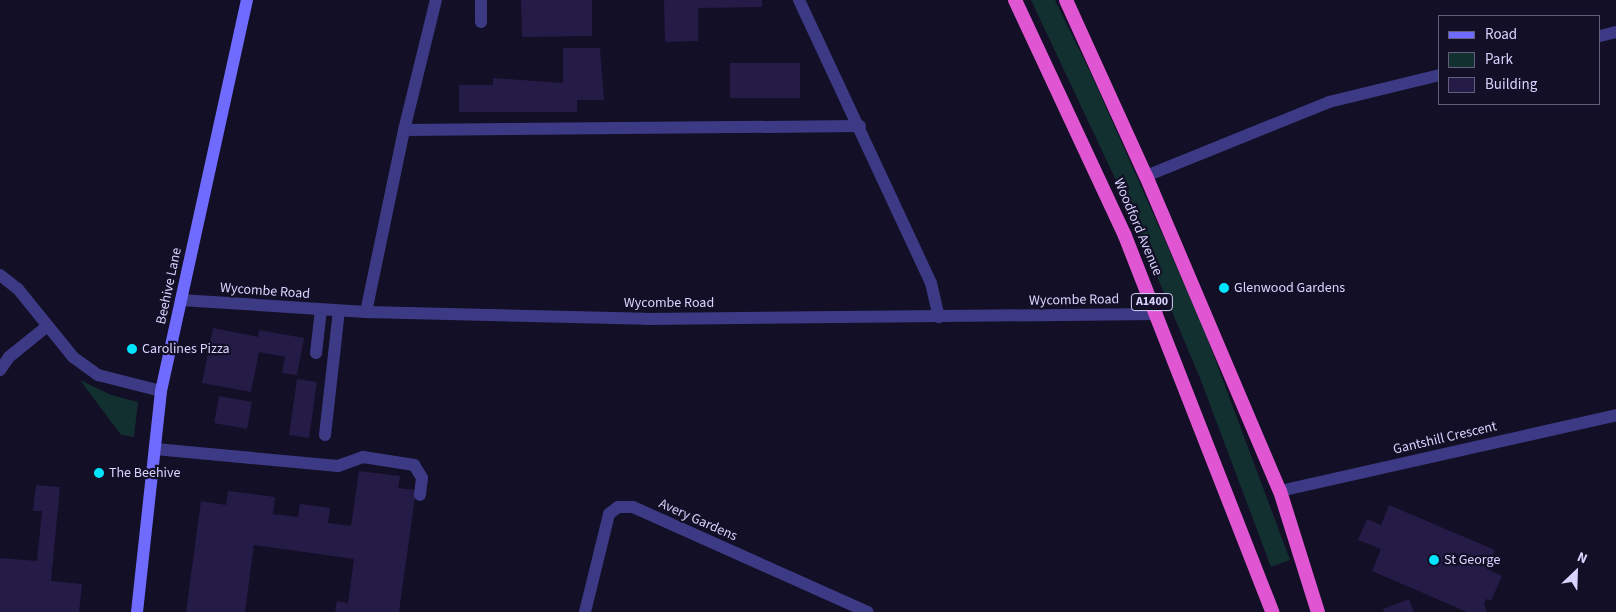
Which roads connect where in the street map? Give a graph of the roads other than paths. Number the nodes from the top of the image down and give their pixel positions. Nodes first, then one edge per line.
1 (247, 0) edge
2 (436, 0) edge
3 (481, 0) edge
4 (799, 0) edge
5 (1016, 0) edge
6 (1066, 0) edge
7 (481, 22) dead end
8 (1616, 32) edge
9 (1601, 36) edge
10 (1438, 75) edge
11 (860, 126) junction
12 (404, 130) junction
13 (1146, 176) junction
14 (0, 274) edge
15 (181, 300) junction
16 (321, 310) junction
17 (339, 311) junction
18 (366, 312) junction
19 (1157, 314) junction
20 (939, 316) junction
21 (46, 327) junction
22 (316, 353) dead end
23 (0, 370) edge
24 (161, 391) junction
25 (1616, 415) edge
26 (325, 435) dead end
27 (155, 448) junction
28 (1280, 491) junction
29 (420, 495) dead end
30 (138, 612) edge
31 (585, 612) edge
32 (868, 612) edge
33 (1272, 612) edge
34 (1318, 612) edge

1 - 15 main road, Beehive Lane
2 - 12 street
3 - 7 street
4 - 11 street
5 - 19 highway, Woodford Avenue / A1400
6 - 13 highway, Woodford Avenue
8 - 9 street
10 - 13 street
11 - 12 street
11 - 20 street
12 - 18 street
13 - 28 highway, Woodford Avenue
14 - 21 street
15 - 16 street, Wycombe Road
15 - 24 main road, Beehive Lane
16 - 17 street, Wycombe Road
16 - 22 street
17 - 18 street, Wycombe Road
17 - 26 street
18 - 20 street, Wycombe Road
19 - 20 street, Wycombe Road
19 - 33 highway, Woodford Avenue / A1400
21 - 23 street
21 - 24 street
24 - 27 main road, Beehive Lane
25 - 28 street, Gantshill Crescent
27 - 29 street
27 - 30 main road, Beehive Lane
28 - 34 highway, Woodford Avenue
31 - 32 street, Avery Gardens

